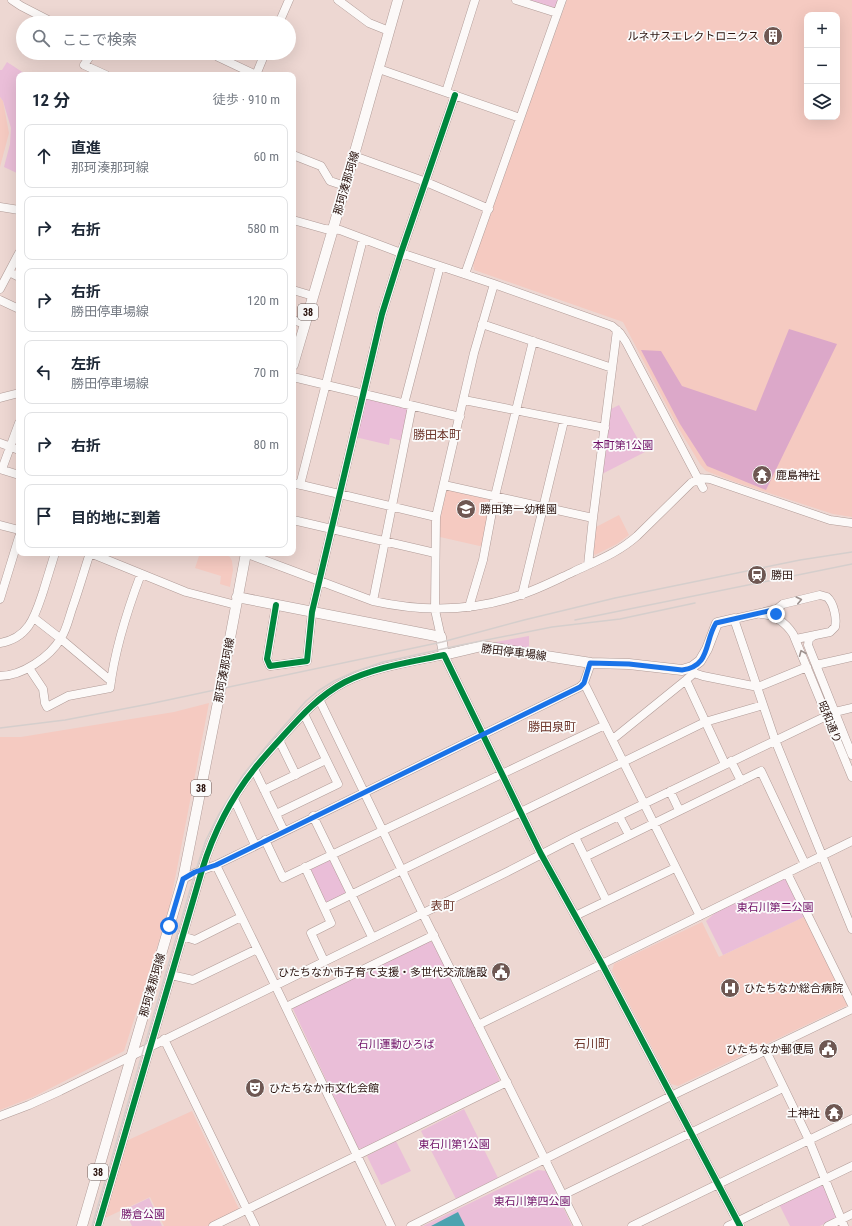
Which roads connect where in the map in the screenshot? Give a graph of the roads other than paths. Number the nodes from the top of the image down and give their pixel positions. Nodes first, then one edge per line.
1 (12, 0) edge
2 (290, 0) edge
3 (338, 0) edge
4 (398, 0) edge
5 (476, 0) edge
6 (516, 0) edge
7 (562, 0) edge
8 (557, 13) junction
9 (40, 16) edge
10 (282, 16) edge
11 (389, 31) junction
12 (87, 60) edge
13 (224, 60) edge
14 (262, 60) edge
15 (379, 69) junction
16 (99, 72) edge
17 (250, 72) edge
18 (257, 72) edge
19 (446, 92) junction
20 (455, 95) junction
21 (520, 118) junction
22 (296, 156) edge
23 (354, 156) junction
24 (426, 182) junction
25 (345, 186) junction
26 (0, 206) edge
27 (16, 209) edge
28 (488, 209) junction
29 (296, 221) edge
30 (333, 229) junction
31 (363, 239) junction
32 (401, 253) junction
33 (16, 259) edge
34 (440, 266) junction
35 (9, 272) junction
36 (465, 274) junction
37 (16, 276) edge
38 (494, 284) junction
39 (0, 289) edge
40 (296, 291) edge
41 (313, 296) junction
42 (0, 300) edge
43 (16, 308) edge
44 (296, 321) edge
45 (304, 324) junction
46 (482, 324) junction
47 (617, 330) junction
48 (533, 341) junction
49 (296, 354) edge
50 (612, 368) junction
51 (296, 378) edge
52 (325, 385) junction
53 (16, 394) edge
54 (363, 395) junction
55 (0, 398) edge
56 (464, 400) junction
57 (408, 405) junction
58 (515, 410) junction
59 (460, 417) junction
60 (564, 421) junction
61 (605, 428) junction
62 (16, 430) edge
63 (0, 443) edge
64 (10, 447) junction
65 (16, 449) edge
66 (1, 469) edge
67 (16, 474) edge
68 (699, 478) junction
69 (297, 484) edge
70 (444, 485) junction
71 (703, 488) dead end
72 (339, 494) junction
73 (495, 496) junction
74 (542, 506) junction
75 (392, 507) junction
76 (436, 517) junction
77 (593, 518) junction
78 (296, 521) edge
79 (852, 523) edge
80 (0, 525) edge
81 (16, 529) edge
82 (332, 529) junction
83 (385, 542) junction
84 (16, 547) edge
85 (435, 553) junction
86 (54, 556) edge
87 (89, 556) edge
88 (97, 556) edge
89 (244, 556) edge
90 (253, 556) edge
91 (588, 565) junction
92 (141, 574) junction
93 (320, 582) junction
94 (522, 595) junction
95 (0, 599) edge
96 (236, 601) junction
97 (374, 601) junction
98 (276, 606) junction
99 (468, 607) junction
100 (777, 609) junction
101 (435, 610) junction
102 (312, 612) junction
103 (758, 614) junction
104 (34, 618) junction
105 (734, 618) junction
106 (778, 618) junction
107 (813, 636) junction
108 (441, 637) junction
109 (61, 639) junction
110 (796, 639) junction
111 (0, 643) edge
112 (444, 655) junction
113 (852, 657) edge
114 (590, 663) junction
115 (816, 665) junction
116 (807, 667) junction
117 (29, 668) junction
118 (693, 670) junction
119 (0, 676) edge
120 (686, 680) junction
121 (111, 681) junction
122 (584, 683) junction
123 (758, 687) junction
124 (319, 699) junction
125 (763, 705) junction
126 (852, 708) edge
127 (304, 714) junction
128 (831, 714) junction
129 (705, 722) junction
130 (605, 725) junction
131 (483, 735) junction
132 (613, 739) junction
133 (279, 740) junction
134 (775, 740) junction
135 (852, 755) edge
136 (326, 760) junction
137 (624, 761) junction
138 (728, 763) junction
139 (254, 769) junction
140 (502, 774) junction
141 (296, 775) junction
142 (852, 777) edge
143 (741, 781) junction
144 (264, 790) junction
145 (670, 791) junction
146 (364, 792) junction
147 (234, 799) junction
148 (644, 804) junction
149 (679, 810) junction
150 (521, 812) junction
151 (276, 814) junction
152 (313, 816) junction
153 (619, 816) junction
154 (654, 823) junction
155 (284, 831) junction
156 (383, 831) junction
157 (629, 835) junction
158 (575, 837) junction
159 (265, 840) junction
160 (852, 841) edge
161 (255, 845) junction
162 (332, 854) junction
163 (541, 854) junction
164 (822, 856) junction
165 (585, 857) junction
166 (805, 864) junction
167 (216, 865) junction
168 (305, 867) junction
169 (676, 868) junction
170 (401, 869) junction
171 (202, 870) junction
172 (787, 873) junction
173 (183, 879) junction
174 (352, 894) junction
175 (606, 900) junction
176 (324, 908) junction
177 (422, 912) junction
178 (575, 916) junction
179 (700, 916) junction
180 (242, 917) junction
181 (852, 929) edge
182 (434, 935) junction
183 (182, 936) junction
184 (372, 937) junction
185 (257, 949) junction
186 (324, 961) junction
187 (602, 964) junction
188 (171, 975) junction
189 (275, 985) junction
190 (852, 1005) edge
191 (286, 1007) junction
192 (852, 1009) edge
193 (478, 1025) junction
194 (164, 1039) junction
195 (151, 1046) junction
196 (766, 1051) junction
197 (132, 1056) junction
198 (507, 1082) junction
199 (783, 1088) junction
200 (671, 1096) junction
201 (0, 1116) edge
202 (852, 1119) edge
203 (690, 1133) junction
204 (809, 1140) junction
205 (357, 1155) junction
206 (545, 1159) junction
207 (852, 1166) edge
208 (825, 1180) junction
209 (718, 1185) junction
210 (563, 1195) junction
211 (247, 1209) junction
212 (852, 1214) edge
213 (842, 1223) edge
214 (738, 1224) edge
215 (82, 1226) edge
216 (98, 1226) edge
217 (213, 1226) edge
218 (255, 1226) edge
219 (391, 1226) edge
220 (411, 1226) edge
221 (578, 1226) edge
222 (632, 1226) edge
223 (728, 1226) edge
224 (828, 1226) edge

1 - 9 street
2 - 10 street
3 - 11 street
4 - 11 main road, 那珂湊那珂線 / 38
5 - 19 street
6 - 8 street
7 - 8 street
8 - 21 street
11 - 15 main road, 那珂湊那珂線 / 38
12 - 16 street
13 - 17 street
14 - 18 street
15 - 19 street
15 - 23 main road, 那珂湊那珂線 / 38
19 - 20 street
20 - 21 street
20 - 24 street
21 - 28 street
22 - 25 street
23 - 24 street
23 - 25 main road, 那珂湊那珂線 / 38
24 - 28 street
24 - 32 street
25 - 30 main road, 那珂湊那珂線 / 38
26 - 27 street
28 - 36 street
29 - 30 street
30 - 31 street
30 - 41 main road, 那珂湊那珂線 / 38
31 - 32 street
31 - 52 street
32 - 34 street
32 - 54 street
33 - 35 street
34 - 36 street
34 - 57 street
35 - 37 street
35 - 39 street
36 - 38 street
38 - 46 street
38 - 47 street
40 - 41 street
41 - 45 main road, 那珂湊那珂線 / 38
42 - 43 street
44 - 45 street
45 - 49 main road, 那珂湊那珂線 / 38
46 - 48 street
46 - 56 street
47 - 50 street
47 - 68 street
48 - 50 street
48 - 58 street
50 - 61 street
51 - 52 street
52 - 54 street
52 - 69 street
53 - 55 street
54 - 57 street
54 - 72 street
56 - 58 street
56 - 59 street
57 - 59 street
57 - 75 street
58 - 60 street
58 - 73 street
59 - 70 street
60 - 61 street
60 - 74 street
61 - 77 street
62 - 64 street
63 - 64 street
64 - 65 street
64 - 66 street
66 - 67 street
68 - 71 street
68 - 79 street
68 - 91 street
69 - 72 street
70 - 73 street
70 - 76 street
72 - 75 street
72 - 82 street
73 - 74 street
73 - 99 street
74 - 77 street
74 - 94 street
75 - 76 street
75 - 83 street
76 - 85 street
77 - 91 street
78 - 82 street
80 - 81 street
82 - 83 street
82 - 93 street
83 - 85 street
83 - 97 street
84 - 95 street
85 - 101 street
86 - 104 street
87 - 109 street
88 - 92 street
89 - 96 main road, 那珂湊那珂線 / 38
90 - 93 street
91 - 94 street
92 - 96 street
92 - 121 street
93 - 97 street
93 - 102 street
94 - 99 street
96 - 98 main road
96 - 173 main road, 那珂湊那珂線 / 38, bridge
97 - 101 street
98 - 102 main road
98 - 102 street
99 - 101 street
100 - 103 street
100 - 106 street
100 -> 107 street
101 - 108 street
102 - 108 main road
103 - 105 street
103 - 106 street
104 - 109 street
104 - 111 street
105 - 118 main road
105 - 123 street
106 - 110 street, 昭和通り
107 - 110 street
107 - 115 street, 昭和通り
108 - 112 main road
109 - 117 street
109 - 121 street
116 -> 110 street, 昭和通り
112 - 114 main road, 勝田停車場線
112 - 124 street
112 - 131 street
113 - 115 street
114 - 118 main road, 勝田停車場線
114 - 122 street
115 - 128 street, 昭和通り
116 - 123 street
116 - 128 street, 昭和通り
117 - 119 street
117 - 121 street
118 - 120 street
118 - 123 street
120 - 129 street
120 - 132 street
122 - 130 street
122 - 131 street
123 - 125 street
124 - 127 street
124 - 146 street
125 - 129 street
125 - 134 street
126 - 128 street
127 - 133 street
127 - 136 street
128 - 134 street
128 - 135 street, 昭和通り
128 - 142 street, 昭和通り
129 - 137 street
129 - 138 street
130 - 132 street
130 - 140 street
131 - 140 street
131 - 146 street
132 - 137 street
133 - 139 street
133 - 141 street
134 - 138 street
134 - 164 street
136 - 141 street
136 - 151 street
137 - 148 street
137 - 150 street
138 - 143 street
138 - 145 street
139 - 144 street
139 - 147 street
140 - 150 street
140 - 156 street
141 - 144 street
143 - 149 street
143 - 166 street
144 - 151 street
145 - 148 street
145 - 149 street
146 - 152 street
146 - 156 street
147 - 161 street
147 - 171 street
148 - 153 street
148 - 154 street
149 - 154 street
150 - 163 street
150 - 170 street
151 - 155 street
152 - 155 street
152 - 162 street
153 - 157 street
153 - 158 street
154 - 157 street
154 - 169 street
155 - 159 street
156 - 162 street
156 - 170 street
157 - 165 street
158 - 163 street
158 - 165 street
159 - 161 street
159 - 168 street
160 - 164 street
161 - 167 street
162 - 168 street
162 - 174 street
163 - 177 street
163 - 178 street
164 - 166 street
164 - 181 street
165 - 175 street
166 - 172 street
167 - 171 street
167 - 180 street
168 - 176 street
169 - 175 street
169 - 179 street
170 - 174 street
170 - 177 street
171 - 173 street
171 - 183 street
172 - 179 street
172 - 190 street
173 - 197 main road, 那珂湊那珂線 / 38
174 - 176 street
174 - 184 street
175 - 178 street
176 - 186 street
177 - 182 street
177 - 184 street
178 - 187 street
179 - 187 street
180 - 183 street
180 - 185 street
182 - 191 street
182 - 193 street
183 - 188 street
184 - 186 street
185 - 188 street
185 - 189 street
186 - 189 street
187 - 193 street
187 - 200 street
188 - 195 street
189 - 191 street
189 - 194 street
191 - 205 street
192 - 196 street
193 - 198 street
194 - 195 street
194 - 211 street
195 - 197 street
195 - 216 street
196 - 199 street
196 - 200 street
197 - 201 street
197 - 215 main road, 那珂湊那珂線 / 38
198 - 205 street
198 - 206 street
199 - 203 street
199 - 204 street
200 - 203 street
200 - 206 street
202 - 204 street
203 - 209 street
203 - 210 street
204 - 208 street
204 - 209 street
205 - 211 street
205 - 219 street
206 - 210 street
206 - 220 street
207 - 208 street
208 - 213 street
208 - 214 street
209 - 214 street
209 - 222 street
210 - 221 street
211 - 217 street
211 - 218 street
212 - 213 street
213 - 224 street
214 - 223 street

